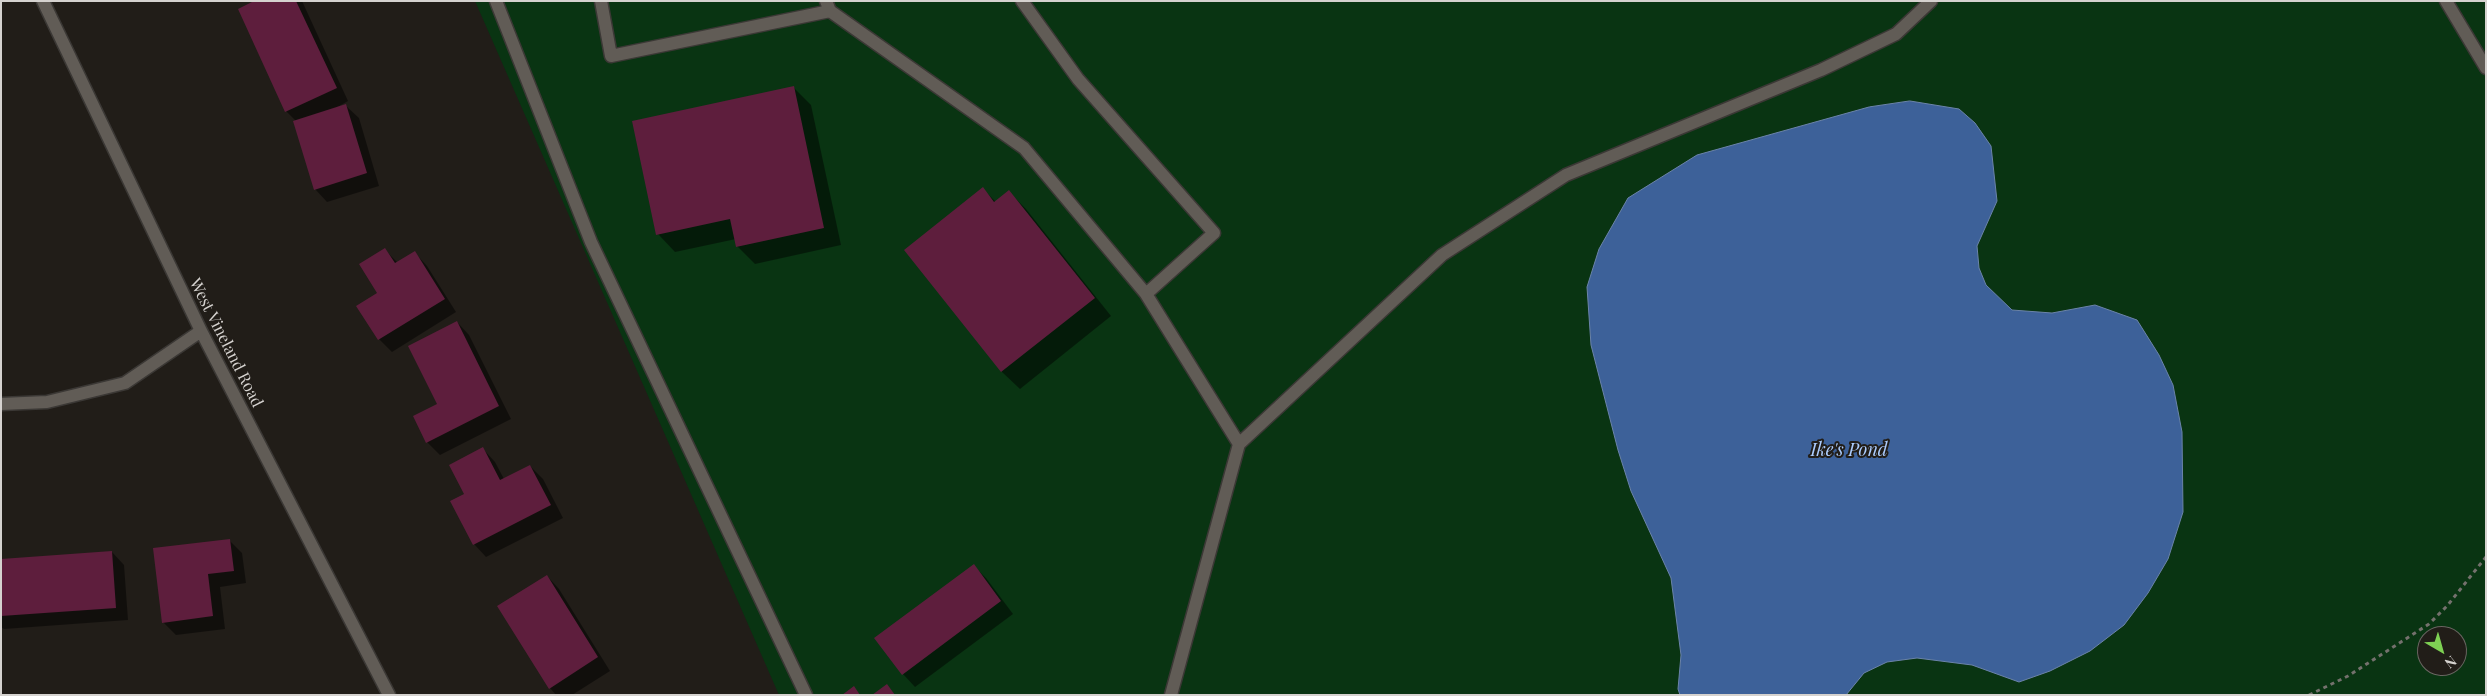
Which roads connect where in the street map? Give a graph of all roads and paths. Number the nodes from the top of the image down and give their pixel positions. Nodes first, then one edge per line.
1 (43, 1) edge
2 (496, 1) edge
3 (601, 1) edge
4 (1022, 1) edge
5 (1931, 1) edge
6 (2446, 1) edge
7 (828, 6) edge
8 (2486, 68) edge
9 (1146, 294) junction
10 (201, 331) junction
11 (1, 404) edge
12 (1239, 444) junction
13 (2486, 558) edge
14 (389, 695) edge
15 (806, 695) edge
16 (1170, 695) edge
17 (2308, 695) edge

1 - 10 street, West Vineland Road
2 - 15 street
3 - 7 street
4 - 9 street
5 - 12 street
6 - 8 street
7 - 9 street
9 - 12 street
10 - 11 street
10 - 14 street, West Vineland Road
12 - 16 street
13 - 17 path

